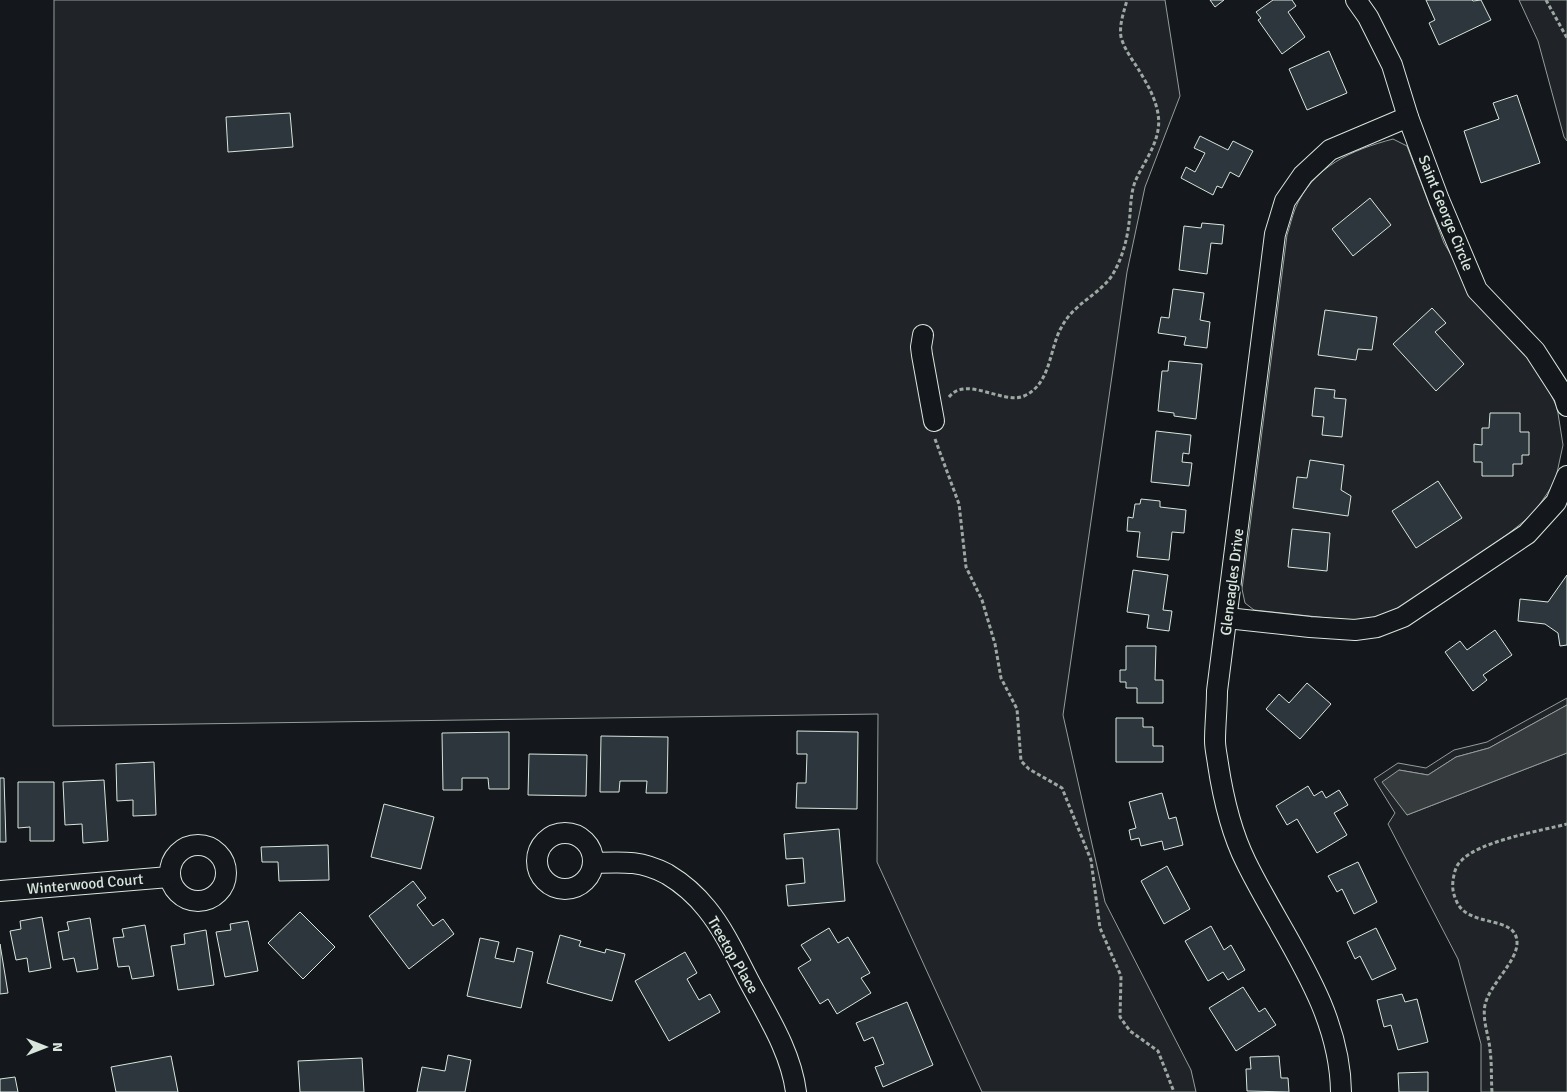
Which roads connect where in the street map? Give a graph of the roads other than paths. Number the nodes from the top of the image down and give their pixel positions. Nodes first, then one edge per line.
1 (1356, 0) edge
2 (1408, 118) junction
3 (923, 335) dead end
4 (1567, 406) edge
5 (934, 420) road end
6 (1567, 476) edge
7 (1227, 618) junction
8 (593, 863) dead end
9 (170, 877) dead end
10 (0, 891) edge
11 (796, 1092) edge
12 (1341, 1092) edge

1 - 2 street, Saint George Circle
2 - 4 street, Saint George Circle
2 - 7 street, Gleneagles Drive
3 - 5 street
6 - 7 street
7 - 12 street, Gleneagles Drive
8 - 11 street, Treetop Place
9 - 10 street, Winterwood Court

